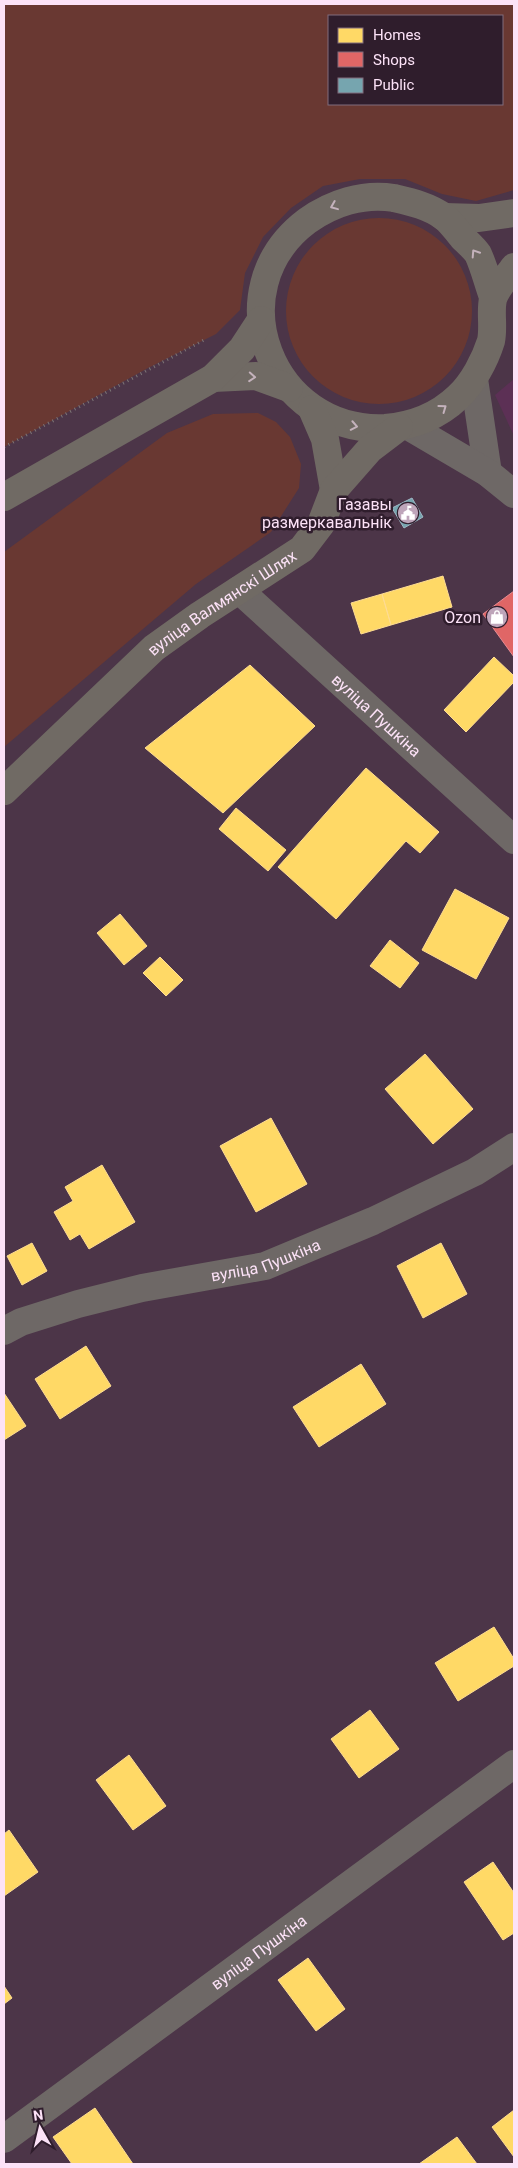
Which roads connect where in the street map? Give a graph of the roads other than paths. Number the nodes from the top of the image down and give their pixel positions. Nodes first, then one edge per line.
1 (514, 212) edge
2 (444, 217) junction
3 (514, 267) edge
4 (493, 298) junction
5 (261, 320) junction
6 (213, 378) junction
7 (474, 379) junction
8 (289, 388) junction
9 (312, 408) junction
10 (404, 426) junction
11 (488, 473) junction
12 (334, 490) junction
13 (514, 494) edge
14 (4, 497) edge
15 (239, 590) junction
16 (4, 791) edge
17 (514, 840) edge
18 (514, 1147) edge
19 (4, 1331) edge
20 (514, 1764) edge
21 (4, 2139) edge

1 - 2 main road
4 -> 2 main road
2 -> 5 main road
3 - 4 main road
4 - 7 main road, вуліца Валмянскі Шлях
5 - 6 main road
5 - 8 main road
6 -> 8 main road
6 - 14 main road
10 -> 7 main road, вуліца Валмянскі Шлях
7 - 11 street
8 - 9 main road
9 -> 10 main road
9 - 12 main road
10 - 11 street
10 - 12 main road, вуліца Валмянскі Шлях
11 - 13 street
12 - 15 main road, вуліца Валмянскі Шлях
15 - 16 main road, вуліца Валмянскі Шлях
15 - 17 street, вуліца Пушкіна
18 - 19 street, вуліца Пушкіна
20 - 21 street, вуліца Пушкіна

